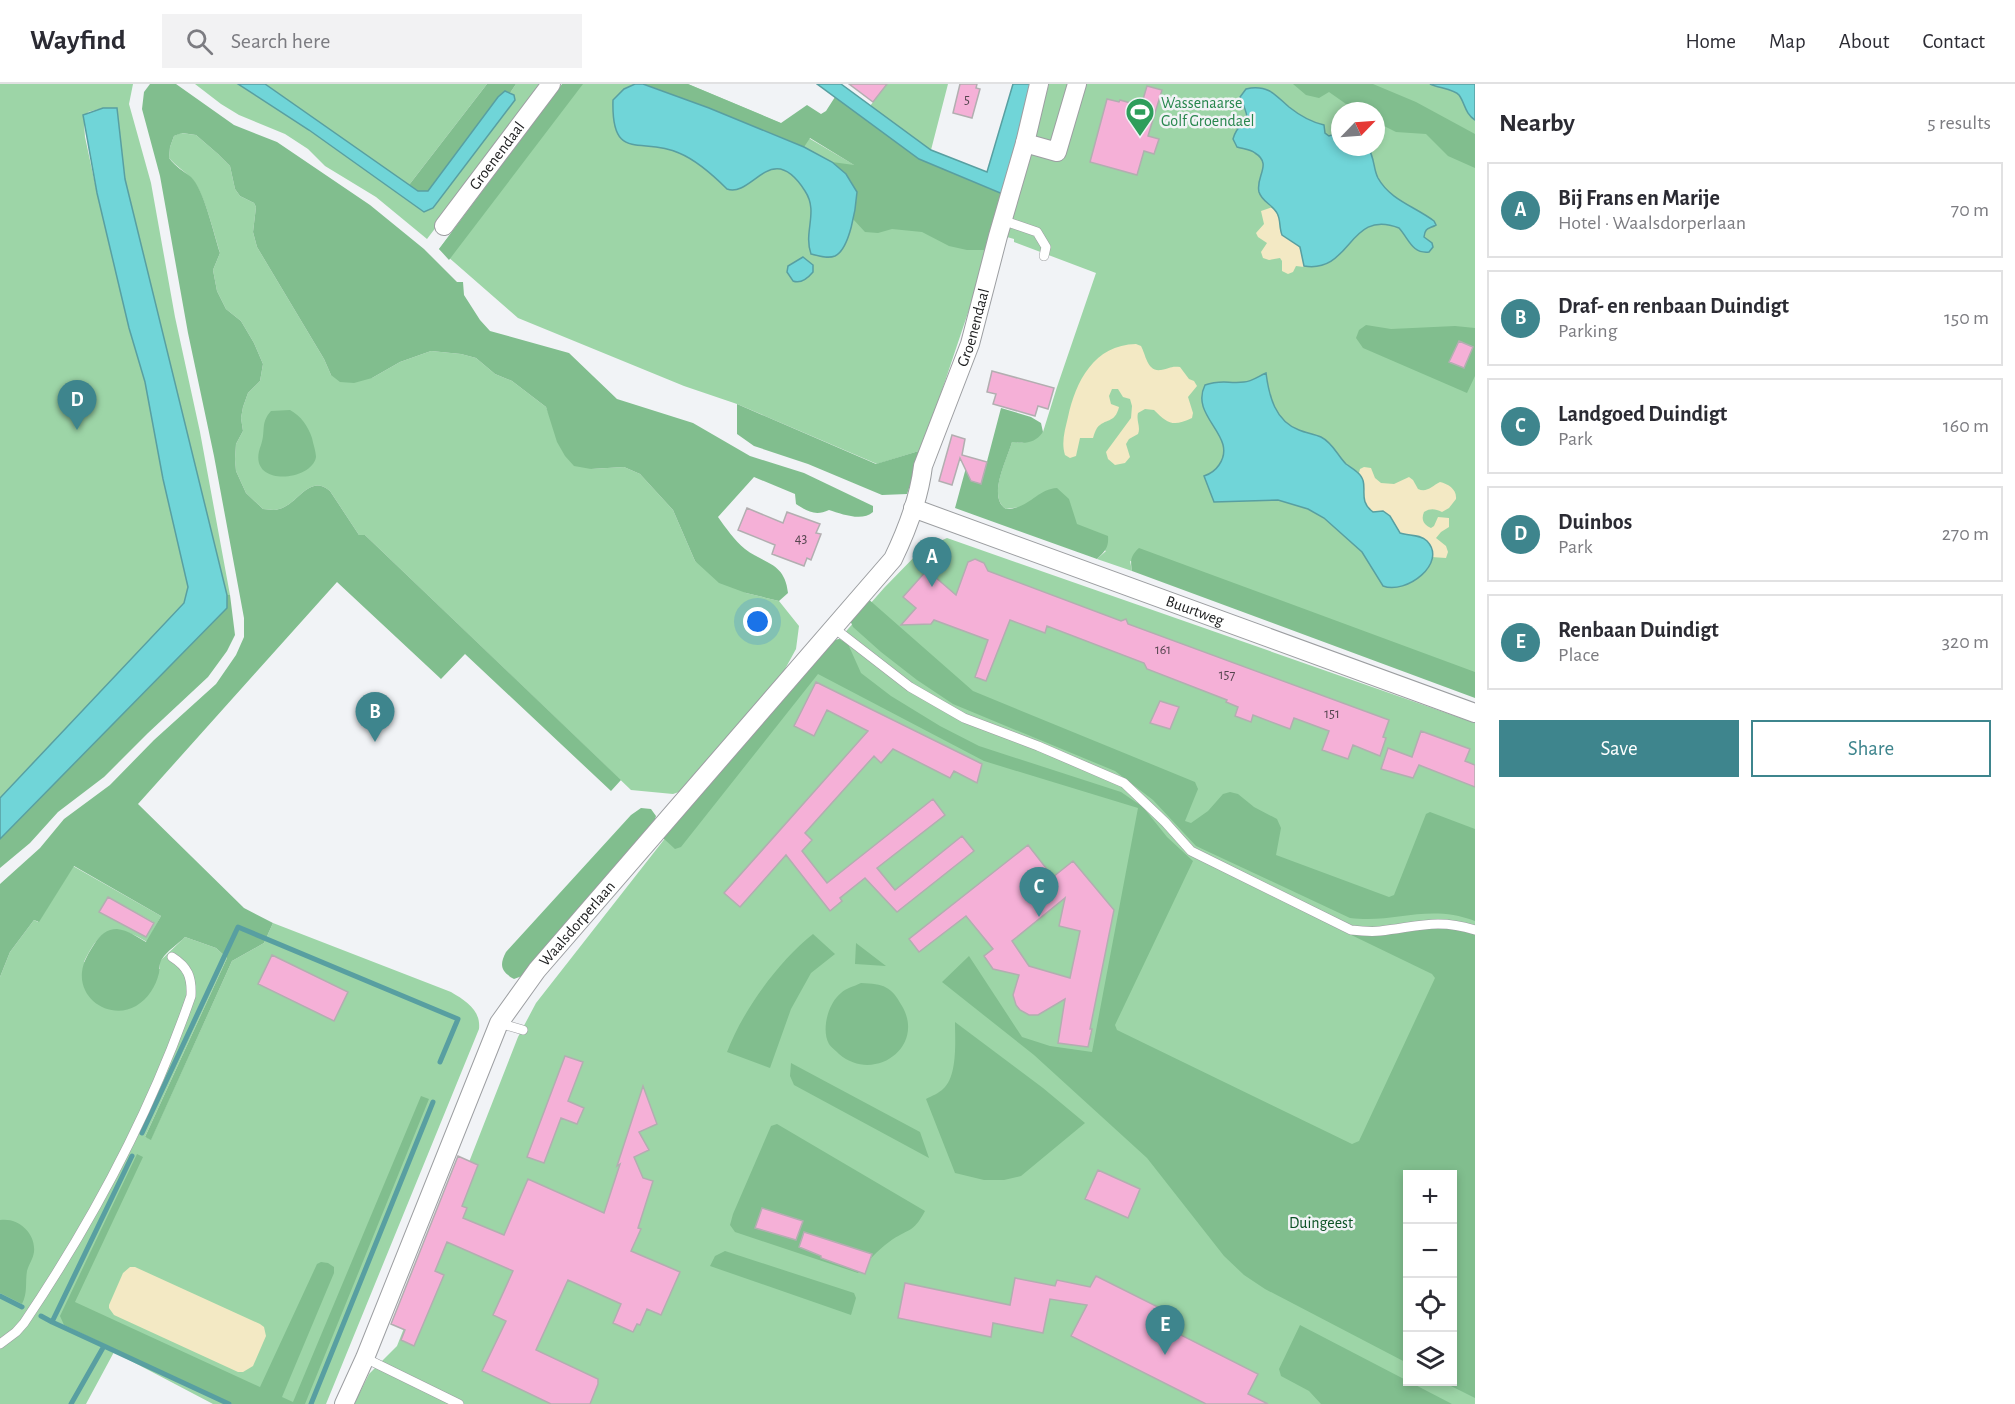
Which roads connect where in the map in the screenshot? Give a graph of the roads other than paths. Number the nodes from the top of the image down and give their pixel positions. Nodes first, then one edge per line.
1 (551, 84) edge
2 (1039, 84) edge
3 (1077, 84) edge
4 (1025, 143) junction
5 (1002, 220) junction
6 (444, 226) dead end
7 (1044, 256) dead end
8 (914, 508) junction
9 (834, 628) junction
10 (1475, 713) edge
11 (1475, 930) edge
12 (172, 957) dead end
13 (499, 1023) junction
14 (522, 1030) dead end
15 (0, 1344) edge
16 (365, 1358) junction
17 (344, 1404) edge
18 (459, 1404) edge

1 - 6 street, Groenendaal
2 - 4 street, Groenendaal
3 - 4 street
4 - 5 street, Groenendaal
5 - 7 lane
5 - 8 street, Groenendaal
8 - 9 street, Waalsdorperlaan
8 - 10 street, Buurtweg
9 - 11 lane
9 - 13 street, Waalsdorperlaan
12 - 15 lane
13 - 14 lane
13 - 16 street, Waalsdorperlaan
16 - 17 street, Waalsdorperlaan
16 - 18 lane

